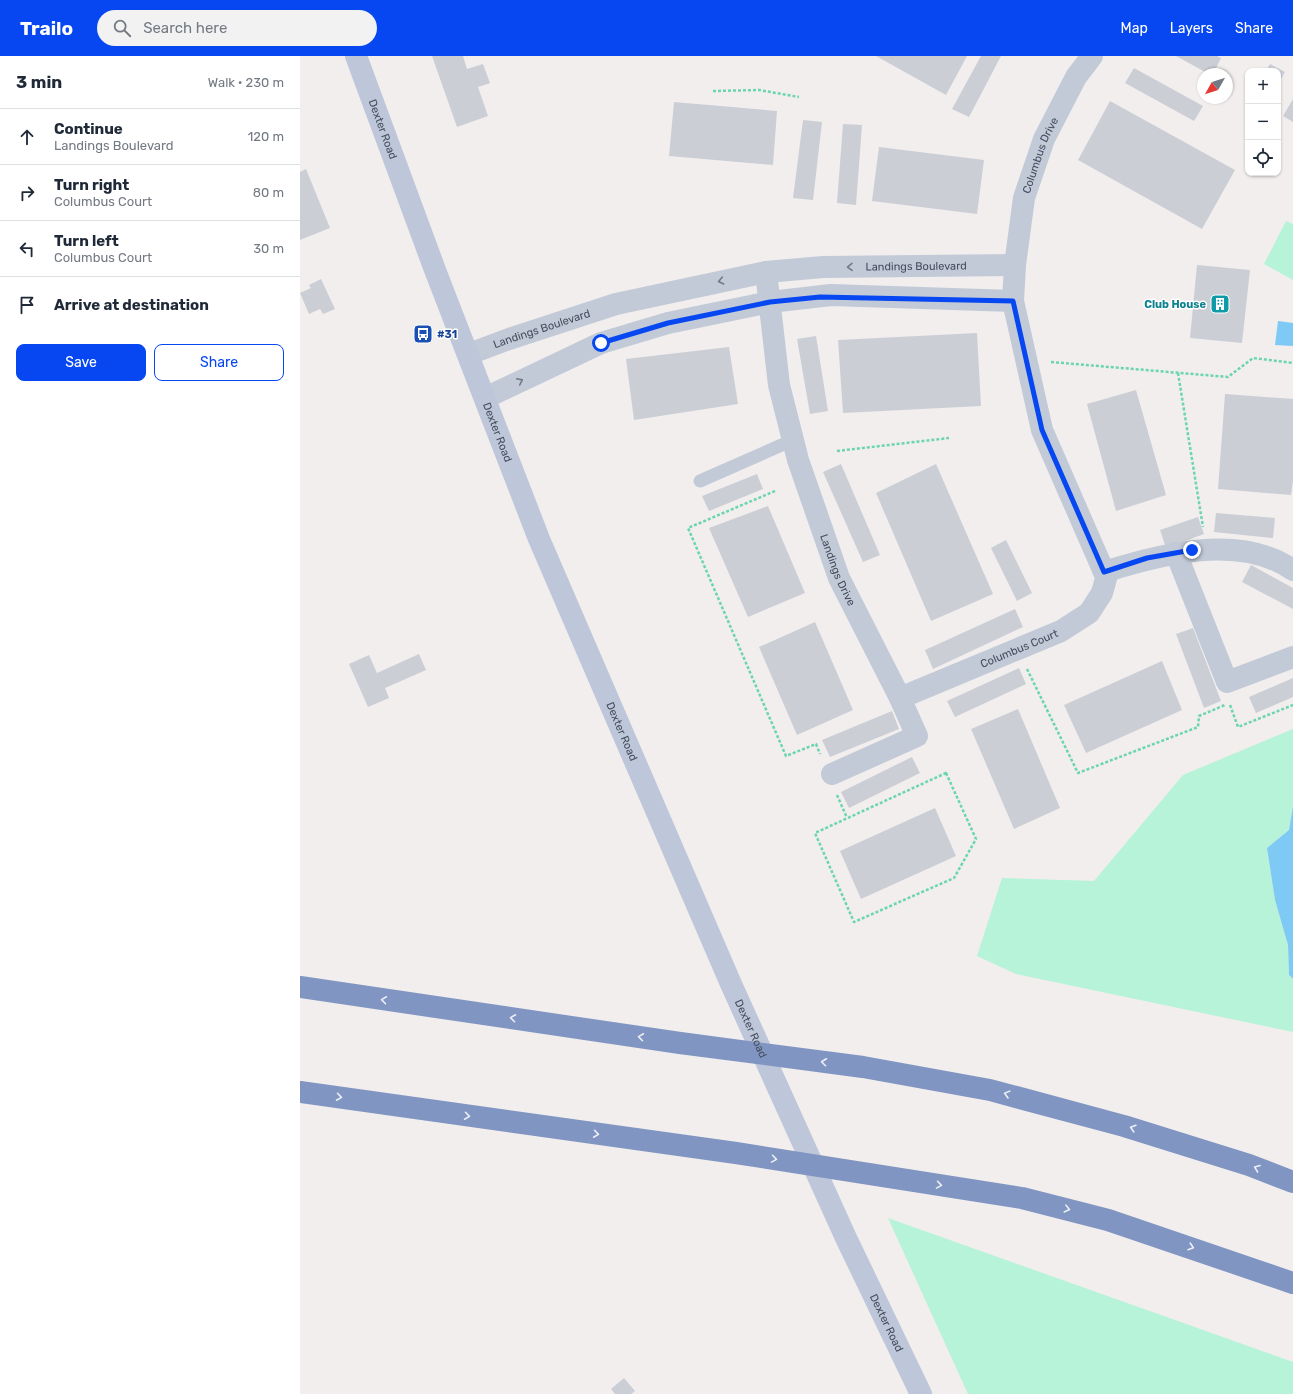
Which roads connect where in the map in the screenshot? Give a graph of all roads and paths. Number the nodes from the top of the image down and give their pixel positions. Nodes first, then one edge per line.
1 (356, 56) edge
2 (1092, 56) edge
3 (713, 92) dead end
4 (799, 97) dead end
5 (1015, 265) junction
6 (817, 268) junction
7 (766, 272) junction
8 (820, 297) junction
9 (1013, 301) junction
10 (770, 302) junction
11 (616, 304) junction
12 (625, 336) junction
13 (469, 354) junction
14 (1026, 359) junction
15 (1293, 363) edge
16 (1178, 373) junction
17 (485, 398) junction
18 (949, 438) dead end
19 (793, 440) junction
20 (837, 452) dead end
21 (700, 481) dead end
22 (775, 491) dead end
23 (1203, 530) dead end
24 (1176, 553) junction
25 (1293, 570) edge
26 (1104, 572) junction
27 (1293, 658) edge
28 (1027, 669) dead end
29 (900, 698) junction
30 (1293, 705) edge
31 (830, 774) junction
32 (847, 818) junction
33 (300, 987) edge
34 (300, 1092) edge
35 (1293, 1182) edge
36 (1293, 1283) edge
37 (921, 1394) edge

1 - 13 main road, Dexter Road
2 - 5 street, Columbus Drive
3 - 4 path
5 -> 6 street, Landings Boulevard
5 - 9 street, Columbus Court
6 - 7 street, Landings Boulevard
6 - 8 street
7 - 10 street
7 -> 11 street, Landings Boulevard
8 - 9 street
8 - 10 street
9 - 14 street, Columbus Court
10 - 12 street
10 - 19 street, Landings Drive
11 - 12 street
11 - 13 street, Landings Boulevard
17 -> 12 street
13 - 17 main road, Dexter Road
14 - 16 path
14 - 26 street, Columbus Court
15 - 16 path
16 - 23 path
17 - 37 main road, Dexter Road
18 - 20 path
19 - 21 lane
19 - 29 street, Landings Drive
22 - 31 path
24 - 25 street
24 - 26 street
24 - 27 street
26 - 29 street, Columbus Court
28 - 30 path
29 - 31 street, Landings Drive
31 - 32 path
32 - 32 path
35 -> 33 highway
34 -> 36 highway

